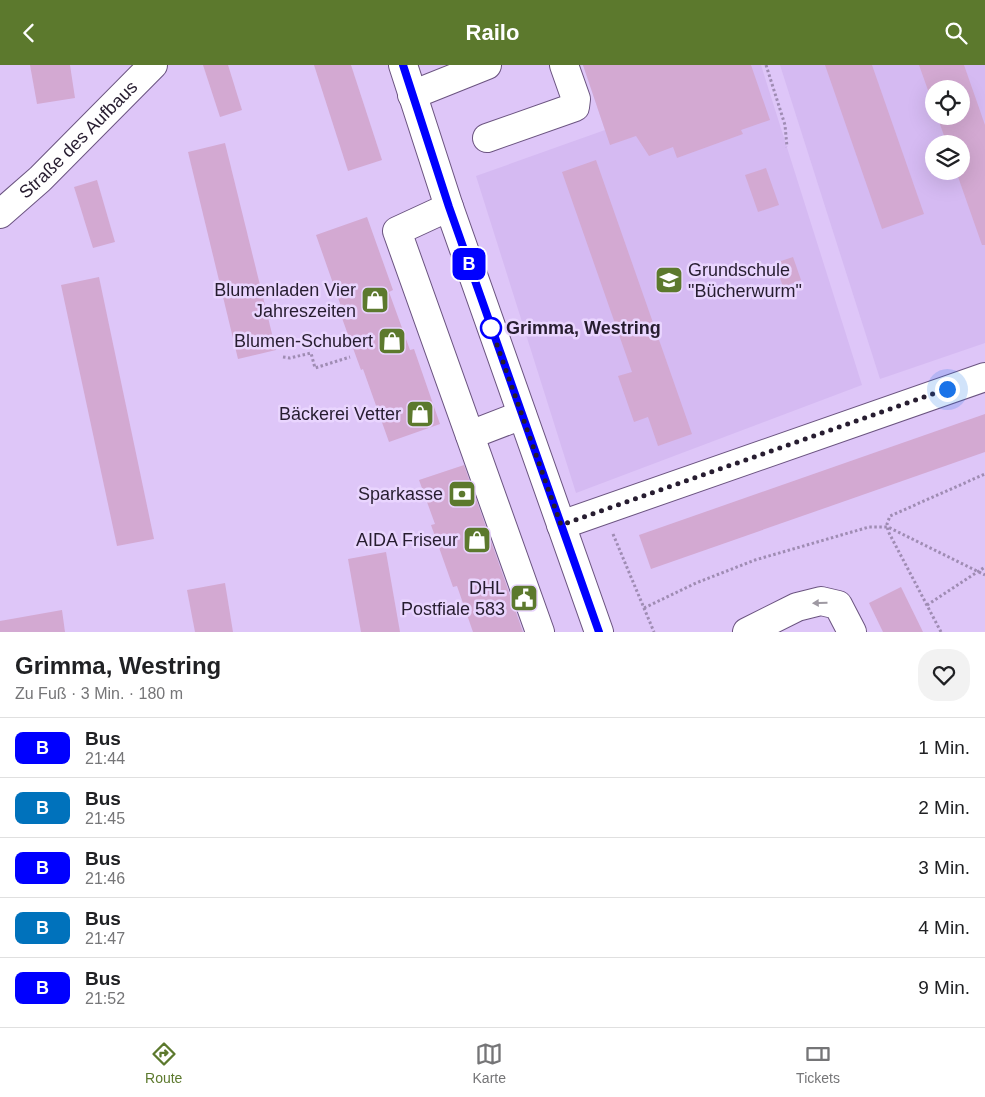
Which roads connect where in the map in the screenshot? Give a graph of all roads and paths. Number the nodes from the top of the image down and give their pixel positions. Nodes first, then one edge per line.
1 (153, 65) edge
2 (403, 65) edge
3 (487, 65) edge
4 (496, 65) edge
5 (502, 65) edge
6 (564, 65) edge
7 (766, 65) edge
8 (412, 95) junction
9 (487, 138) dead end
10 (787, 147) dead end
11 (449, 207) junction
12 (0, 213) edge
13 (283, 357) dead end
14 (350, 357) dead end
15 (985, 377) edge
16 (522, 415) junction
17 (470, 435) junction
18 (985, 474) edge
19 (603, 510) junction
20 (561, 525) junction
21 (888, 527) junction
22 (985, 567) edge
23 (978, 571) junction
24 (985, 575) edge
25 (927, 605) junction
26 (644, 608) junction
27 (540, 632) edge
28 (599, 632) edge
29 (654, 632) edge
30 (747, 632) edge
31 (852, 632) edge
32 (941, 632) edge

1 - 12 street, Straße des Aufbaus
2 - 8 street
3 - 8 street
4 - 5 street
6 - 9 street
7 - 10 path
8 - 11 street
11 - 16 street
11 - 17 street
13 - 14 path
15 - 19 street
16 - 17 street
16 - 20 street
17 - 27 street
18 - 21 path
19 - 20 street
19 - 26 path
20 - 28 street
21 - 23 path
21 - 25 path
21 - 26 path
22 - 23 path
23 - 24 path
23 - 25 path
25 - 32 path
26 - 29 path
31 -> 30 street

